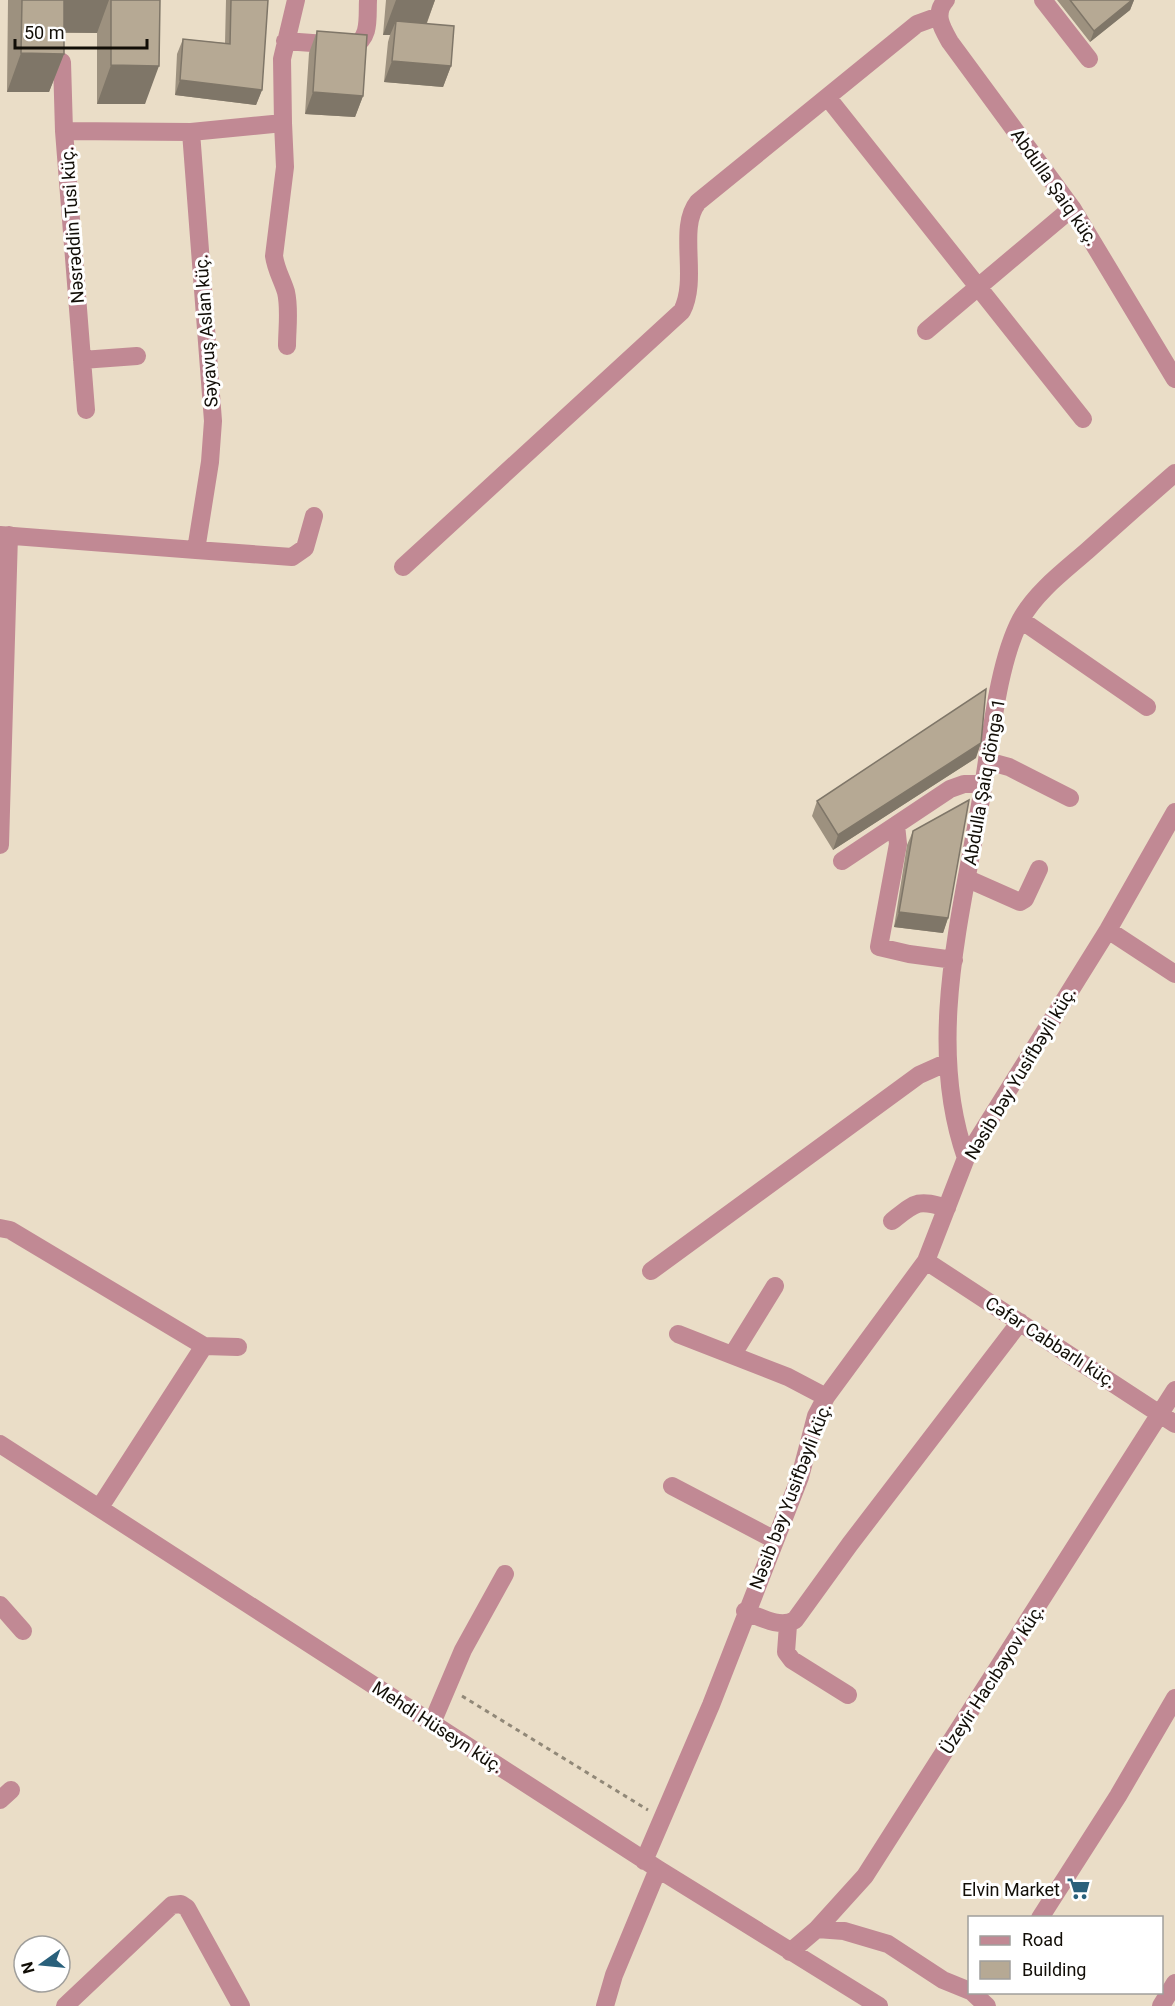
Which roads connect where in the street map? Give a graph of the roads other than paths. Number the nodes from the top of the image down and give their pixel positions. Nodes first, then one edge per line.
1 (296, 0) edge
2 (368, 0) edge
3 (1043, 0) edge
4 (943, 8) edge
5 (285, 41) junction
6 (1089, 59) dead end
7 (62, 62) edge
8 (828, 98) junction
9 (283, 123) junction
10 (64, 131) junction
11 (192, 132) junction
12 (1072, 208) junction
13 (978, 287) junction
14 (926, 331) dead end
15 (287, 346) dead end
16 (137, 356) dead end
17 (82, 360) junction
18 (1175, 379) edge
19 (86, 410) dead end
20 (1083, 419) dead end
21 (1175, 473) edge
22 (315, 516) dead end
23 (4, 535) edge
24 (196, 550) junction
25 (404, 567) dead end
26 (1021, 620) junction
27 (1147, 708) dead end
28 (987, 760) junction
29 (984, 784) junction
30 (1070, 798) dead end
31 (1175, 812) edge
32 (896, 825) junction
33 (0, 845) edge
34 (842, 861) dead end
35 (1039, 869) dead end
36 (968, 879) junction
37 (1108, 930) junction
38 (954, 960) junction
39 (1175, 974) edge
40 (948, 1062) junction
41 (966, 1158) junction
42 (947, 1208) junction
43 (892, 1221) dead end
44 (0, 1228) edge
45 (926, 1261) junction
46 (651, 1271) dead end
47 (775, 1286) dead end
48 (1020, 1322) junction
49 (678, 1334) dead end
50 (204, 1346) junction
51 (238, 1347) dead end
52 (733, 1354) junction
53 (1175, 1390) edge
54 (826, 1397) junction
55 (1168, 1419) edge
56 (0, 1444) edge
57 (672, 1486) dead end
58 (100, 1507) junction
59 (776, 1540) junction
60 (505, 1574) dead end
61 (0, 1605) edge
62 (746, 1611) junction
63 (788, 1625) junction
64 (23, 1631) dead end
65 (848, 1695) dead end
66 (1175, 1698) edge
67 (432, 1723) junction
68 (651, 1865) junction
69 (1041, 1916) edge
70 (817, 1929) junction
71 (790, 1952) junction
72 (1175, 1983) edge
73 (968, 1991) edge
74 (65, 2006) edge
75 (241, 2006) edge
76 (605, 2006) edge
77 (879, 2006) edge
78 (1161, 2006) edge

1 - 5 street
2 - 5 street
3 - 6 street
4 - 8 street
4 - 12 street, Abdulla Şaiq küç.
5 - 9 street
7 - 10 street
8 - 13 street
8 - 25 street
9 - 11 street
9 - 15 street
10 - 11 street, Nəsrəddin Tusi küç.
10 - 17 street, Nəsrəddin Tusi küç.
11 - 24 street, Səyavuş Aslan küç.
12 - 13 street
12 - 18 street, Abdulla Şaiq küç.
13 - 14 street
13 - 20 street
16 - 17 street
17 - 19 street, Nəsrəddin Tusi küç.
21 - 26 street, Abdulla Şaiq döngə 1
22 - 24 street
23 - 24 street
23 - 33 street
26 - 27 street
26 - 28 street, Abdulla Şaiq döngə 1
28 - 29 street, Abdulla Şaiq döngə 1
28 - 30 street
29 - 32 street
29 - 36 street, Abdulla Şaiq döngə 1
31 - 37 street, Nəsib bəy Yusifbəyli küç.
32 - 34 street
32 - 38 street
35 - 36 street
36 - 38 street, Abdulla Şaiq döngə 1
37 - 39 street
37 - 41 street, Nəsib bəy Yusifbəyli küç.
38 - 40 street, Abdulla Şaiq döngə 1
40 - 41 street, Abdulla Şaiq döngə 1
40 - 46 street
41 - 42 street, Nəsib bəy Yusifbəyli küç.
42 - 43 street
42 - 45 street, Nəsib bəy Yusifbəyli küç.
44 - 50 street
45 - 48 street, Cəfər Cabbarlı küç.
45 - 54 street, Nəsib bəy Yusifbəyli küç.
47 - 52 street
48 - 55 street, Cəfər Cabbarlı küç.
48 - 63 street
49 - 52 street
50 - 51 street
50 - 58 street
52 - 54 street
53 - 55 street, Üzeyir Hacıbəyov küç.
54 - 59 street, Nəsib bəy Yusifbəyli küç.
55 - 70 street, Üzeyir Hacıbəyov küç.
56 - 58 street, Mehdi Hüseyn küç.
57 - 59 street
58 - 67 street, Mehdi Hüseyn küç.
59 - 62 street, Nəsib bəy Yusifbəyli küç.
60 - 67 street
61 - 64 street
62 - 63 street
62 - 68 street, Nəsib bəy Yusifbəyli küç.
63 - 65 street
66 - 69 street
67 - 68 street, Mehdi Hüseyn küç.
68 - 71 street, Mehdi Hüseyn küç.
68 - 76 street, Nəsib bəy Yusifbəyli küç.
70 - 71 street, Üzeyir Hacıbəyov küç.
70 - 73 street
71 - 77 street, Mehdi Hüseyn küç.
72 - 78 street
74 - 75 street

